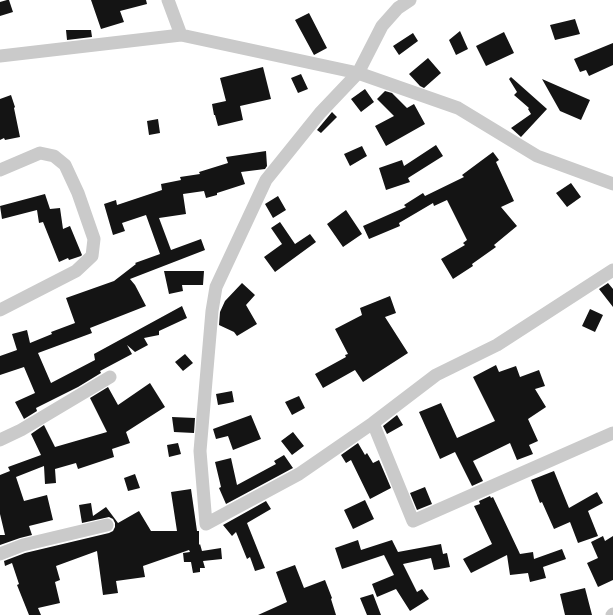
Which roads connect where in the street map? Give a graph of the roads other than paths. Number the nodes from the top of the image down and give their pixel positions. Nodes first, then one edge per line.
1 (168, 0) edge
2 (410, 0) edge
3 (181, 35) junction
4 (0, 56) edge
5 (358, 73) junction
6 (0, 170) edge
7 (613, 184) edge
8 (613, 270) edge
9 (0, 310) edge
10 (110, 377) dead end
11 (373, 423) junction
12 (613, 433) edge
13 (0, 440) edge
14 (107, 525) dead end
15 (0, 554) edge

1 - 3 street
2 - 5 street
3 - 4 street
3 - 5 street
5 - 7 street
5 - 11 street
6 - 9 street
8 - 11 street
10 - 13 street
11 - 12 street
14 - 15 street

